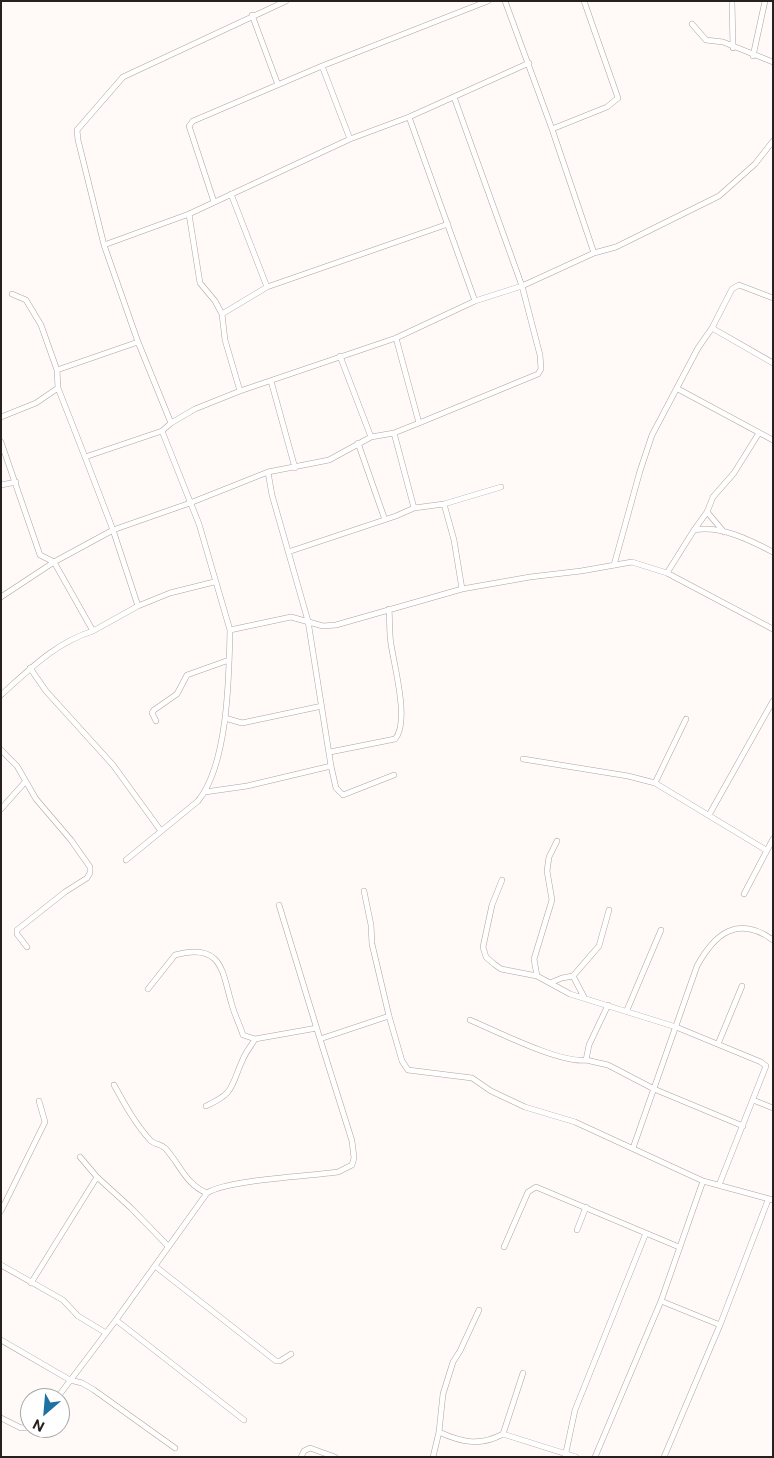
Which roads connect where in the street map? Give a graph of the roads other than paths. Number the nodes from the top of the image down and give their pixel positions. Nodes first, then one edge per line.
1 (286, 1) edge
2 (488, 1) edge
3 (584, 1) edge
4 (732, 1) edge
5 (765, 1) edge
6 (508, 2) edge
7 (252, 15) junction
8 (692, 24) dead end
9 (733, 48) junction
10 (753, 56) junction
11 (773, 62) edge
12 (529, 63) junction
13 (322, 66) junction
14 (278, 85) junction
15 (454, 97) junction
16 (409, 117) junction
17 (552, 128) junction
18 (350, 139) junction
19 (773, 141) edge
20 (231, 194) junction
21 (214, 202) junction
22 (189, 214) junction
23 (448, 224) junction
24 (104, 245) junction
25 (594, 253) junction
26 (522, 286) junction
27 (267, 287) junction
28 (12, 294) dead end
29 (773, 298) edge
30 (475, 301) junction
31 (222, 314) junction
32 (712, 328) junction
33 (396, 338) junction
34 (138, 342) junction
35 (340, 356) junction
36 (773, 363) edge
37 (57, 370) junction
38 (271, 381) junction
39 (58, 388) junction
40 (678, 389) junction
41 (240, 391) junction
42 (2, 418) edge
43 (171, 423) junction
44 (419, 423) junction
45 (162, 431) junction
46 (394, 433) junction
47 (759, 433) junction
48 (371, 437) junction
49 (773, 440) edge
50 (1, 442) edge
51 (358, 444) junction
52 (85, 457) junction
53 (295, 468) junction
54 (268, 472) junction
55 (16, 482) junction
56 (1, 485) edge
57 (501, 487) dead end
58 (190, 503) junction
59 (444, 504) junction
60 (414, 508) junction
61 (707, 512) junction
62 (385, 520) junction
63 (113, 530) junction
64 (694, 530) junction
65 (725, 533) junction
66 (772, 549) edge
67 (288, 552) junction
68 (54, 562) junction
69 (614, 565) junction
70 (667, 573) junction
71 (214, 582) junction
72 (462, 589) junction
73 (1, 597) edge
74 (138, 606) junction
75 (389, 609) junction
76 (308, 621) junction
77 (773, 629) edge
78 (230, 630) junction
79 (93, 631) junction
80 (229, 660) junction
81 (30, 668) junction
82 (1, 695) edge
83 (773, 701) edge
84 (322, 706) junction
85 (225, 718) junction
86 (686, 719) dead end
87 (156, 721) dead end
88 (1, 750) edge
89 (330, 752) junction
90 (523, 759) dead end
91 (332, 766) junction
92 (394, 775) dead end
93 (25, 782) junction
94 (655, 783) junction
95 (205, 792) junction
96 (1, 809) edge
97 (709, 815) junction
98 (161, 831) junction
99 (773, 840) edge
100 (557, 841) dead end
101 (766, 850) junction
102 (126, 860) dead end
103 (502, 880) dead end
104 (364, 892) dead end
105 (744, 894) dead end
106 (279, 905) dead end
107 (609, 910) dead end
108 (661, 930) dead end
109 (773, 940) edge
110 (27, 947) dead end
111 (537, 976) junction
112 (573, 976) junction
113 (550, 983) junction
114 (742, 986) dead end
115 (148, 989) dead end
116 (584, 996) junction
117 (608, 1005) junction
118 (627, 1010) junction
119 (389, 1016) junction
120 (470, 1020) dead end
121 (676, 1027) junction
122 (317, 1028) junction
123 (255, 1039) junction
124 (320, 1039) junction
125 (718, 1044) junction
126 (586, 1060) junction
127 (114, 1086) dead end
128 (654, 1089) junction
129 (754, 1100) junction
130 (39, 1101) dead end
131 (206, 1106) dead end
132 (773, 1108) edge
133 (743, 1126) junction
134 (633, 1148) junction
135 (80, 1157) dead end
136 (96, 1178) junction
137 (703, 1181) junction
138 (719, 1185) junction
139 (207, 1193) junction
140 (770, 1200) edge
141 (586, 1207) junction
142 (1, 1211) edge
143 (576, 1230) dead end
144 (646, 1233) junction
145 (168, 1246) junction
146 (504, 1247) dead end
147 (679, 1247) junction
148 (1, 1265) edge
149 (155, 1266) junction
150 (31, 1283) junction
151 (661, 1300) junction
152 (479, 1310) dead end
153 (116, 1320) junction
154 (720, 1324) junction
155 (106, 1333) junction
156 (1, 1340) edge
157 (291, 1354) dead end
158 (523, 1373) dead end
159 (70, 1380) junction
160 (64, 1388) edge
161 (1, 1418) edge
162 (244, 1420) dead end
163 (20, 1428) edge
164 (439, 1432) junction
165 (503, 1434) junction
166 (175, 1448) dead end
167 (566, 1455) edge
168 (301, 1457) edge
169 (335, 1457) edge
170 (433, 1457) edge
171 (576, 1457) edge
172 (595, 1457) edge
173 (664, 1457) edge

1 - 7 street
2 - 13 street
3 - 17 street
4 - 9 street
5 - 10 street
6 - 12 street
7 - 14 street
7 - 24 street
8 - 9 street
9 - 10 street
10 - 11 street
12 - 15 street
12 - 17 street
13 - 14 street
13 - 18 street
14 - 21 street
15 - 16 street
15 - 26 street
16 - 18 street
16 - 23 street
17 - 25 street
18 - 20 street
19 - 25 street
20 - 21 street
20 - 27 street
21 - 22 street
22 - 24 street
22 - 31 street
23 - 27 street
23 - 30 street
24 - 34 street
25 - 26 street
26 - 30 street
26 - 44 street
27 - 31 street
28 - 37 street
29 - 32 street
30 - 33 street
31 - 41 street
32 - 36 street
32 - 40 street
33 - 35 street
33 - 44 street
34 - 37 street
34 - 43 street
35 - 38 street
35 - 48 street
37 - 39 street
38 - 41 street
38 - 53 street
39 - 42 street
39 - 52 street
40 - 47 street
40 - 69 street
41 - 43 street
43 - 45 street
44 - 46 street
45 - 52 street
45 - 58 street
46 - 48 street
46 - 60 street
47 - 49 street
47 - 61 street
48 - 51 street
50 - 55 street
51 - 53 street
51 - 62 street
52 - 63 street
53 - 54 street
54 - 58 street
54 - 67 street
55 - 56 street
55 - 68 street
57 - 59 street
58 - 63 street
58 - 71 street
59 - 60 street
59 - 72 street
60 - 62 street
61 - 64 street
61 - 65 street
62 - 67 street
63 - 68 street
63 - 74 street
64 - 65 street
64 - 70 street
65 - 66 street
67 - 76 street
68 - 73 street
68 - 79 street
69 - 70 street
69 - 72 street
70 - 77 street
71 - 74 street
71 - 78 street
72 - 75 street
74 - 79 street
75 - 76 street
75 - 89 street
76 - 78 street
76 - 84 street
78 - 80 street
79 - 81 street
80 - 85 street
80 - 87 street
81 - 82 street
81 - 98 street
83 - 97 street
84 - 85 street
84 - 89 street
85 - 95 street
86 - 94 street
88 - 93 street
89 - 91 street
90 - 94 street
91 - 92 street
91 - 95 street
93 - 96 street
93 - 110 street
94 - 97 street
95 - 98 street
97 - 101 street
98 - 102 street
99 - 101 street
100 - 111 street
101 - 105 street
103 - 111 street
104 - 119 street
106 - 122 street
107 - 112 street
108 - 118 street
109 - 121 street
111 - 113 street
112 - 113 street
112 - 116 street
113 - 116 street
114 - 125 street
115 - 123 street
116 - 117 street
117 - 118 street
117 - 126 street
118 - 121 street
119 - 124 street
119 - 134 street
120 - 126 street
121 - 125 street
121 - 128 street
122 - 123 street
122 - 124 street
123 - 131 street
124 - 139 street
125 - 129 street
126 - 128 street
127 - 139 street
128 - 133 street
128 - 134 street
129 - 132 street
129 - 133 street
130 - 142 street
133 - 138 street
134 - 137 street
135 - 136 street
136 - 145 street
136 - 150 street
137 - 138 street
137 - 147 street
138 - 140 street
139 - 145 street
140 - 154 street
141 - 143 street
141 - 144 street
141 - 146 street
144 - 147 street
144 - 167 street
145 - 149 street
147 - 151 street
148 - 150 street
149 - 153 street
149 - 157 street
150 - 155 street
151 - 154 street
151 - 172 street
152 - 164 street
153 - 155 street
153 - 162 street
154 - 173 street
155 - 159 street
156 - 159 street
158 - 165 street
159 - 160 street
159 - 166 street
161 - 163 street
164 - 165 street
164 - 170 street
165 - 167 street
167 - 171 street
168 - 169 street

